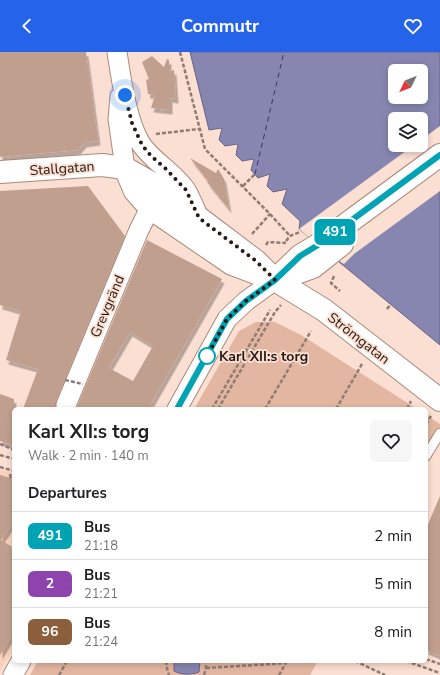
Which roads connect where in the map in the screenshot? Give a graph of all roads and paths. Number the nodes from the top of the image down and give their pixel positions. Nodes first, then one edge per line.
1 (117, 52) edge
2 (180, 52) edge
3 (121, 82) junction
4 (199, 129) junction
5 (150, 135) dead end
6 (440, 154) edge
7 (125, 168) junction
8 (0, 172) edge
9 (440, 172) edge
10 (254, 174) dead end
11 (243, 186) junction
12 (150, 208) junction
13 (270, 214) junction
14 (199, 218) junction
15 (251, 236) dead end
16 (290, 236) dead end
17 (328, 256) junction
18 (275, 280) junction
19 (340, 291) dead end
20 (391, 304) dead end
21 (387, 309) dead end
22 (270, 310) dead end
23 (275, 312) dead end
24 (311, 331) dead end
25 (362, 364) dead end
26 (65, 380) dead end
27 (83, 384) dead end
28 (66, 405) dead end
29 (178, 407) edge
30 (213, 407) edge
31 (219, 407) edge
32 (266, 407) edge
33 (337, 407) edge
34 (436, 407) edge
35 (428, 421) edge
36 (440, 433) edge
37 (0, 444) edge
38 (12, 449) edge
39 (428, 453) edge
40 (0, 455) edge
41 (12, 458) edge
42 (0, 467) edge
43 (12, 470) edge
44 (10, 474) dead end
45 (12, 478) edge
46 (428, 660) edge
47 (20, 663) edge
48 (66, 663) edge
49 (167, 663) edge
50 (206, 663) edge
51 (274, 663) edge
52 (286, 663) edge
53 (359, 663) edge
54 (412, 663) edge
55 (440, 664) edge
56 (206, 668) junction
57 (440, 673) edge
58 (13, 675) edge
59 (59, 675) edge
60 (169, 675) edge
61 (204, 675) edge
62 (279, 675) edge
63 (385, 675) edge

1 - 3 street
2 - 4 path
3 - 7 street
3 - 14 street
4 - 5 path
4 - 11 path
6 - 17 street
7 - 8 street, Stallgatan
7 - 12 street
7 - 14 street
9 - 17 street
10 - 11 path
11 - 13 path
12 - 18 street
12 - 28 street, Grevgränd
13 - 15 path
13 - 16 path
14 - 18 street
17 - 18 street
17 - 19 path
18 - 29 street
18 - 34 street, Strömgatan
20 - 21 path
22 - 30 path
23 - 31 path
24 - 32 path
25 - 33 path
26 - 27 path, bridge
34 - 35 path
36 - 39 lane
37 - 38 path
40 - 41 path
42 - 43 path
44 - 45 path
46 - 55 path
47 - 58 street
48 - 59 path
49 - 60 path
50 - 56 path
51 - 56 path
52 - 62 path
53 - 63 path
54 - 57 path
56 - 61 path

